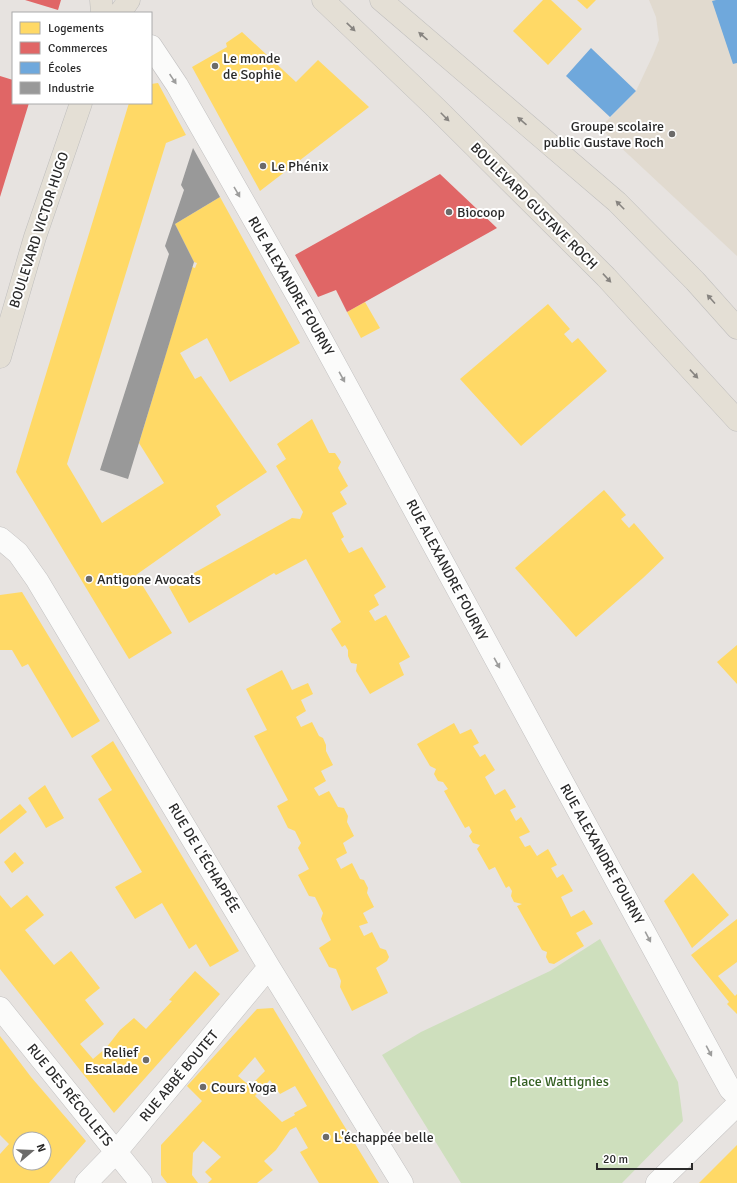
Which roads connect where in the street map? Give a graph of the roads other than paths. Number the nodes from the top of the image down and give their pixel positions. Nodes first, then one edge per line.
1 (101, 0) edge
2 (129, 0) edge
3 (323, 0) edge
4 (381, 0) edge
5 (102, 12) edge
6 (121, 12) edge
7 (152, 48) edge
8 (81, 104) edge
9 (737, 328) edge
10 (0, 357) edge
11 (737, 420) edge
12 (0, 538) edge
13 (269, 967) junction
14 (0, 1008) edge
15 (737, 1096) edge
16 (737, 1105) edge
17 (116, 1152) junction
18 (86, 1183) edge
19 (141, 1183) edge
20 (402, 1183) edge
21 (657, 1183) edge

1 - 5 main road
2 - 6 main road
3 -> 11 main road, BOULEVARD GUSTAVE ROCH
9 -> 4 main road
7 -> 15 street, RUE ALEXANDRE FOURNY
8 - 10 main road, BOULEVARD VICTOR HUGO
12 - 13 street, RUE DE L'ÉCHAPPÉE
13 - 17 street, RUE ABBÉ BOUTET
13 - 20 street, RUE DE L'ÉCHAPPÉE
14 - 17 street, RUE DES RÉCOLLETS
16 - 21 street
17 - 18 street, RUE ABBÉ BOUTET
17 - 19 street, RUE DES RÉCOLLETS

